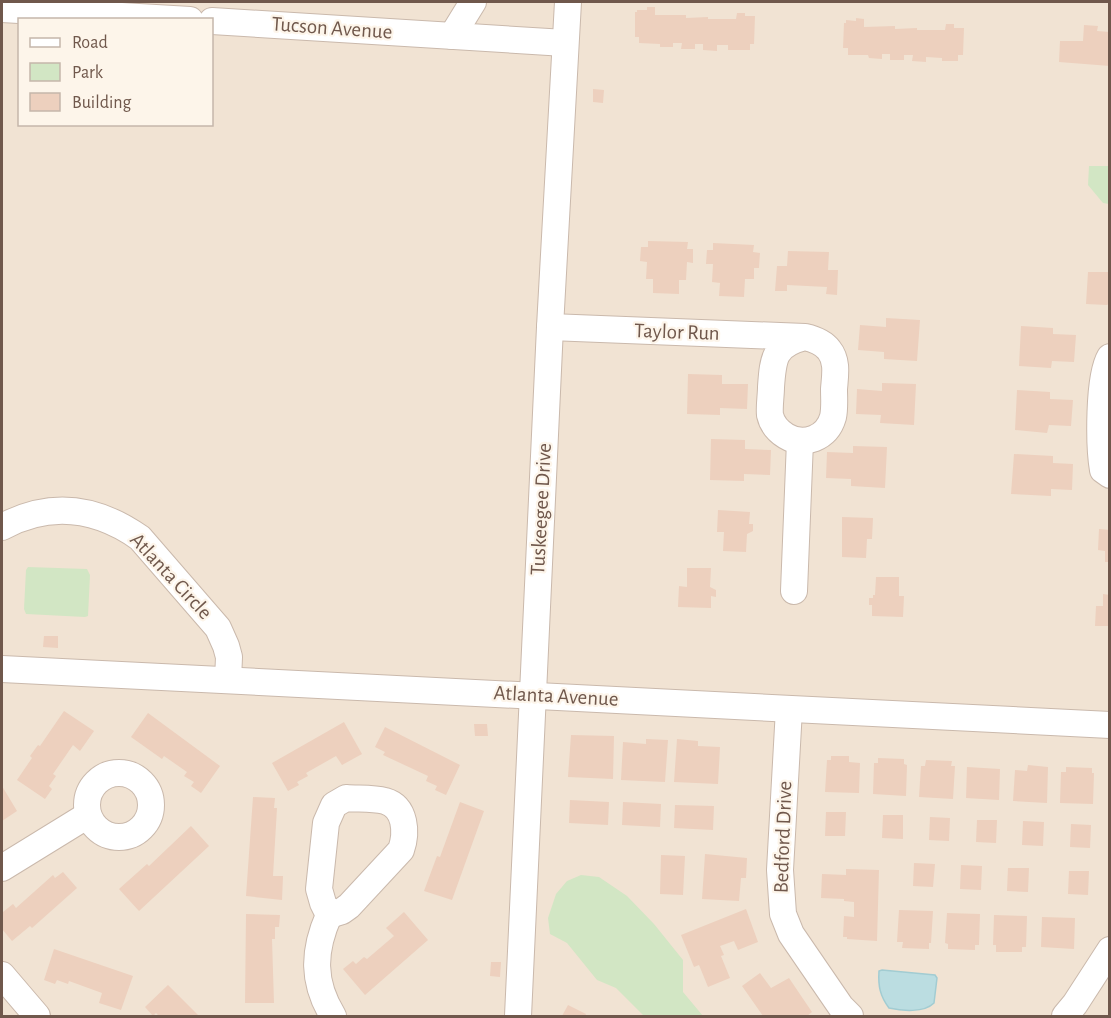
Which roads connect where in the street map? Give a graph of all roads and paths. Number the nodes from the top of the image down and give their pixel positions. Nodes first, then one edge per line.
1 (473, 2) edge
2 (568, 2) edge
3 (2, 9) edge
4 (156, 18) edge
5 (213, 21) edge
6 (452, 36) junction
7 (566, 43) junction
8 (550, 327) junction
9 (805, 338) junction
10 (1110, 357) edge
11 (800, 441) junction
12 (1110, 475) edge
13 (2, 527) edge
14 (794, 591) dead end
15 (2, 669) edge
16 (228, 680) junction
17 (533, 695) junction
18 (789, 709) junction
19 (1110, 725) edge
20 (88, 814) dead end
21 (2, 868) edge
22 (329, 915) junction
23 (1110, 950) edge
24 (2, 975) edge
25 (37, 1017) edge
26 (333, 1017) edge
27 (519, 1017) edge
28 (850, 1017) edge
29 (1065, 1017) edge

1 - 6 street
2 - 7 street, Tuskeegee Drive
3 - 4 street
5 - 6 street, Tucson Avenue
6 - 7 street, Tucson Avenue
7 - 8 street, Tuskeegee Drive
8 - 9 street, Taylor Run
8 - 17 street, Tuskeegee Drive
9 - 11 street
9 - 11 street, Taylor Run
10 - 12 street
11 - 14 street
13 - 16 street, Atlanta Circle
15 - 16 street, Atlanta Avenue
16 - 17 street, Atlanta Avenue
17 - 18 street, Atlanta Avenue
17 - 27 street, Tuskeegee Drive
18 - 19 street, Atlanta Avenue
18 - 28 street, Bedford Drive
20 - 21 street
22 - 22 street
22 - 26 street
23 - 29 street
24 - 25 street

